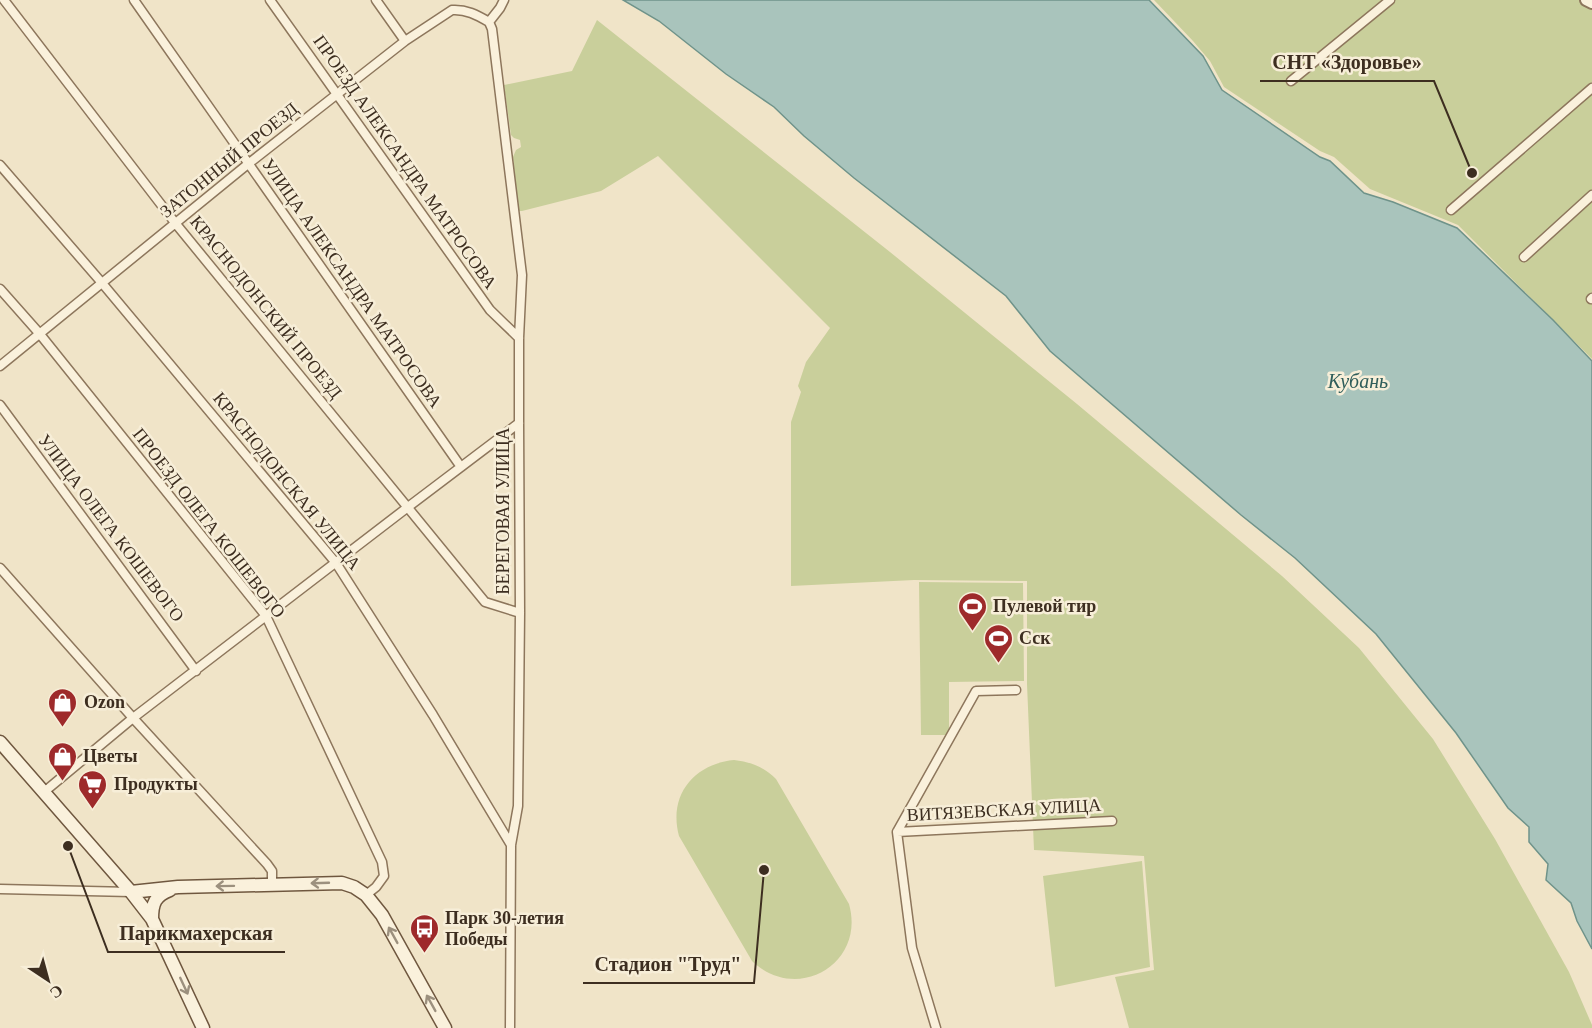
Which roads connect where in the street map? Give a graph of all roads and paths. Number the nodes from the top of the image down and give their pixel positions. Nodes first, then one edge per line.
1 (4, 0) edge
2 (134, 0) edge
3 (270, 0) edge
4 (376, 0) edge
5 (504, 0) edge
6 (1390, 0) edge
7 (489, 22) junction
8 (405, 41) junction
9 (1292, 81) dead end
10 (1592, 87) edge
11 (336, 95) junction
12 (248, 164) junction
13 (0, 165) edge
14 (1592, 195) edge
15 (1451, 210) dead end
16 (176, 224) junction
17 (1524, 257) dead end
18 (102, 283) junction
19 (0, 289) edge
20 (39, 333) junction
21 (519, 338) junction
22 (0, 366) edge
23 (0, 405) edge
24 (519, 423) junction
25 (461, 467) junction
26 (408, 507) junction
27 (336, 563) junction
28 (0, 568) edge
29 (520, 613) junction
30 (266, 616) junction
31 (196, 670) junction
32 (1016, 690) dead end
33 (133, 718) junction
34 (0, 742) edge
35 (44, 792) junction
36 (1112, 821) dead end
37 (897, 832) junction
38 (511, 845) junction
39 (272, 885) junction
40 (178, 886) junction
41 (0, 890) edge
42 (131, 892) junction
43 (366, 895) junction
44 (152, 919) junction
45 (203, 1028) edge
46 (445, 1028) edge
47 (510, 1028) edge
48 (936, 1028) edge

1 - 16 street, КРАСНОДОНСКИЙ ПРОЕЗД
2 - 12 street, УЛИЦА АЛЕКСАНДРА МАТРОСОВА
3 - 11 street, ПРОЕЗД АЛЕКСАНДРА МАТРОСОВА
4 - 8 street
5 - 7 street
6 - 9 street
7 - 8 street, ЗАТОННЫЙ ПРОЕЗД
7 - 21 street, БЕРЕГОВАЯ УЛИЦА
8 - 11 street, ЗАТОННЫЙ ПРОЕЗД
10 - 15 street
11 - 12 street, ЗАТОННЫЙ ПРОЕЗД
11 - 21 street, ПРОЕЗД АЛЕКСАНДРА МАТРОСОВА
12 - 16 street, ЗАТОННЫЙ ПРОЕЗД
12 - 25 street, УЛИЦА АЛЕКСАНДРА МАТРОСОВА
13 - 18 street, КРАСНОДОНСКАЯ УЛИЦА
14 - 17 street
16 - 18 street, ЗАТОННЫЙ ПРОЕЗД
16 - 26 street, КРАСНОДОНСКИЙ ПРОЕЗД
18 - 20 street, ЗАТОННЫЙ ПРОЕЗД
18 - 27 street, КРАСНОДОНСКАЯ УЛИЦА
19 - 20 street, ПРОЕЗД ОЛЕГА КОШЕВОГО
20 - 22 street, ЗАТОННЫЙ ПРОЕЗД
20 - 30 street, ПРОЕЗД ОЛЕГА КОШЕВОГО
21 - 24 street, БЕРЕГОВАЯ УЛИЦА
23 - 31 street, УЛИЦА ОЛЕГА КОШЕВОГО
24 - 25 street
24 - 29 street, БЕРЕГОВАЯ УЛИЦА
25 - 26 street
26 - 27 street
26 - 29 street, КРАСНОДОНСКИЙ ПРОЕЗД
27 - 30 street
27 - 38 street, КРАСНОДОНСКАЯ УЛИЦА
28 - 33 street
29 - 38 street, БЕРЕГОВАЯ УЛИЦА
30 - 31 street
30 - 43 street, ПРОЕЗД ОЛЕГА КОШЕВОГО
31 - 33 street
32 - 37 street
33 - 35 street
33 - 39 street
34 - 35 main road
35 - 42 main road
36 - 37 street, ВИТЯЗЕВСКАЯ УЛИЦА
37 - 48 street
38 - 47 street, БЕРЕГОВАЯ УЛИЦА
39 -> 40 main road
43 -> 39 main road
40 - 42 main road
40 - 44 main road
41 - 42 street
42 - 44 main road
46 -> 43 main road
44 -> 45 main road

